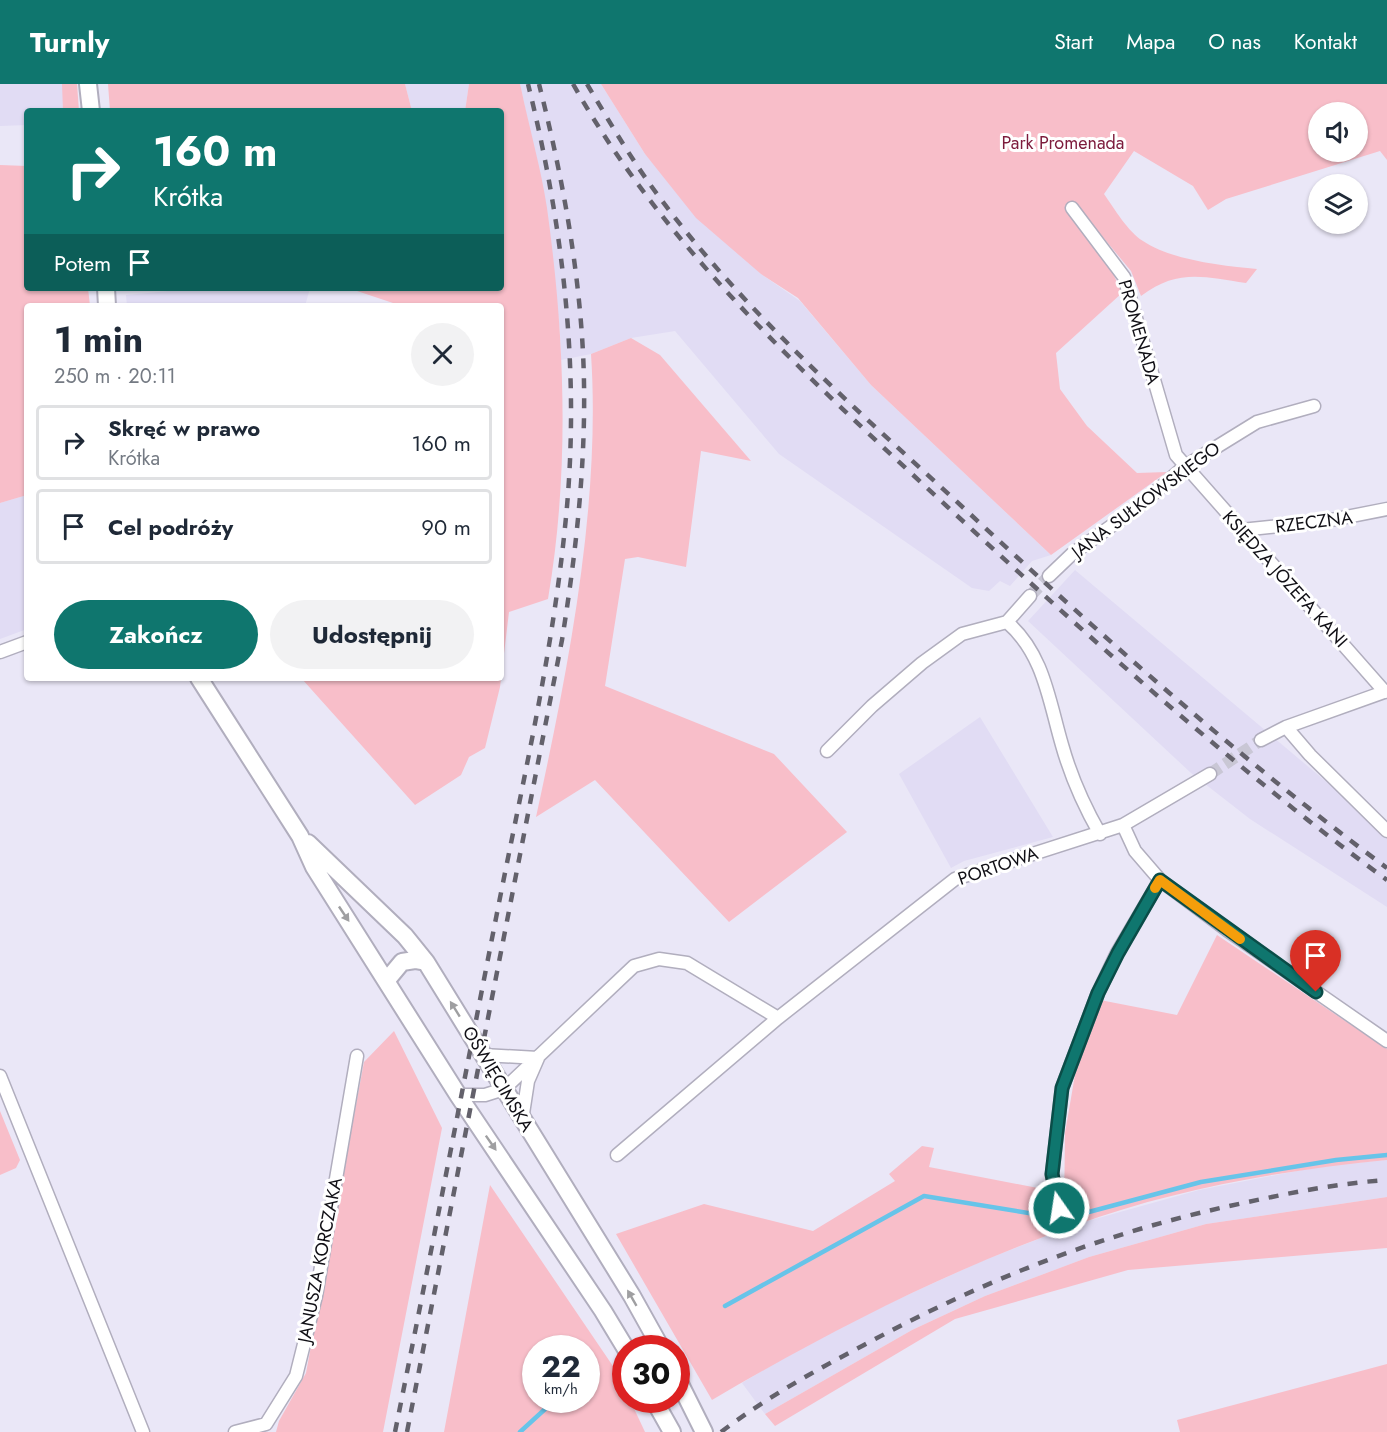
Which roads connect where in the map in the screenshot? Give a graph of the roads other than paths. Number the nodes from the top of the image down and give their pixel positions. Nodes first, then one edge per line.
1 (88, 84) edge
2 (91, 108) edge
3 (1072, 208) dead end
4 (1314, 406) dead end
5 (1185, 467) junction
6 (1387, 509) edge
7 (1241, 530) junction
8 (1049, 576) tunnel mouth
9 (1030, 596) tunnel mouth
10 (1008, 622) junction
11 (24, 643) edge
12 (0, 652) edge
13 (201, 681) edge
14 (1386, 692) edge
15 (1287, 727) junction
16 (1262, 740) tunnel mouth
17 (827, 751) dead end
18 (1210, 774) tunnel mouth
19 (1122, 825) junction
20 (1387, 831) edge
21 (1100, 834) junction
22 (300, 836) junction
23 (1160, 880) junction
24 (426, 962) junction
25 (387, 980) junction
26 (778, 1018) junction
27 (1387, 1041) edge
28 (483, 1055) junction
29 (357, 1056) dead end
30 (538, 1058) junction
31 (0, 1076) edge
32 (504, 1089) junction
33 (458, 1095) junction
34 (522, 1120) junction
35 (617, 1155) dead end
36 (1059, 1208) dead end
37 (618, 1335) edge
38 (654, 1335) edge
39 (690, 1403) edge
40 (661, 1413) edge
41 (143, 1432) edge
42 (235, 1432) edge
43 (672, 1432) edge
44 (704, 1432) edge

1 - 2 main road
3 - 5 street, PROMENADA
4 - 5 street, JANA SUŁKOWSKIEGO
5 - 7 street, KSIĘDZA JÓZEFA KANI
5 - 8 street, JANA SUŁKOWSKIEGO
6 - 7 street, RZECZNA
7 - 14 street, KSIĘDZA JÓZEFA KANI
9 - 10 street
10 - 17 street
10 - 21 street
11 - 12 street
13 - 22 main road, OŚWIĘCIMSKA
14 - 15 street
15 - 16 street
15 - 20 street
18 - 19 street, PORTOWA
19 - 21 street, PORTOWA
19 - 23 street
21 - 26 street, PORTOWA
22 - 24 main road, OŚWIĘCIMSKA
22 -> 25 main road, OŚWIĘCIMSKA
23 - 27 street
23 - 36 street
24 - 25 main road
28 -> 24 main road, OŚWIĘCIMSKA
25 - 33 main road, OŚWIĘCIMSKA
26 - 30 street
26 - 35 street, PORTOWA
28 - 30 street
28 - 32 main road, OŚWIĘCIMSKA
29 - 42 street, JANUSZA KORCZAKA
30 - 32 street
30 - 34 street
31 - 41 street
32 - 33 street
32 - 34 main road, OŚWIĘCIMSKA
33 -> 37 main road, OŚWIĘCIMSKA
38 -> 34 main road, OŚWIĘCIMSKA
39 - 44 main road
40 - 43 main road

